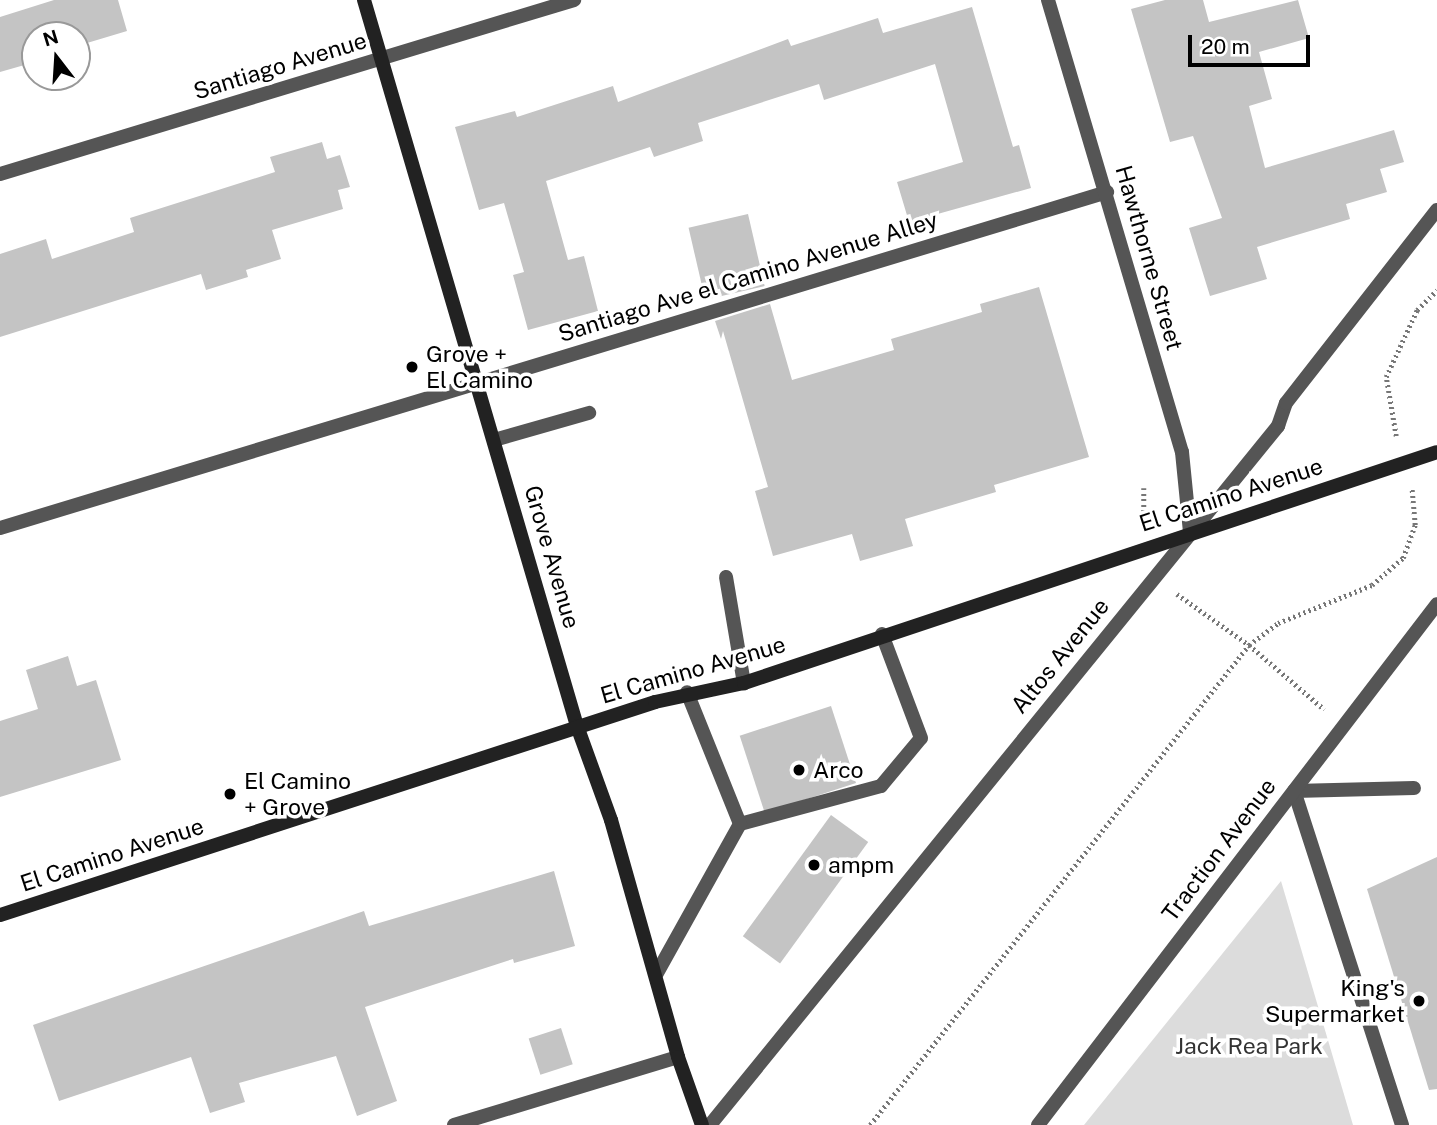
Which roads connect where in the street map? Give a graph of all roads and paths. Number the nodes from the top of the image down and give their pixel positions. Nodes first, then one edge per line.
1 (363, 0) edge
2 (574, 0) edge
3 (1048, 0) edge
4 (381, 59) junction
5 (0, 174) edge
6 (1107, 192) junction
7 (1437, 210) edge
8 (1437, 290) edge
9 (477, 383) junction
10 (589, 413) dead end
11 (1390, 414) dead end
12 (494, 440) junction
13 (1437, 452) edge
14 (1415, 510) dead end
15 (0, 528) edge
16 (1190, 532) junction
17 (726, 577) dead end
18 (1169, 587) dead end
19 (1437, 604) edge
20 (882, 634) junction
21 (1249, 645) junction
22 (744, 683) junction
23 (687, 692) junction
24 (1325, 709) dead end
25 (577, 726) junction
26 (1414, 788) dead end
27 (1294, 791) junction
28 (740, 824) junction
29 (0, 915) edge
30 (657, 973) junction
31 (678, 1057) junction
32 (454, 1125) edge
33 (702, 1125) edge
34 (710, 1125) edge
35 (870, 1125) edge
36 (1038, 1125) edge
37 (1402, 1125) edge

1 - 4 main road, Grove Avenue
2 - 4 street, Santiago Avenue
3 - 6 street, Hawthorne Street
4 - 5 street, Santiago Avenue
4 - 9 main road, Grove Avenue
6 - 9 street, Santiago Ave el Camino Avenue Alley
6 - 16 street, Hawthorne Street
7 - 16 street, Altos Avenue
8 - 11 path
9 - 12 main road, Grove Avenue
9 - 15 street, Santiago Ave el Camino Avenue Alley
10 - 12 street
12 - 25 main road, Grove Avenue
13 - 16 main road, El Camino Avenue
14 - 21 path
16 - 20 main road, El Camino Avenue
16 - 34 street, Altos Avenue
17 - 22 street
18 - 21 path
19 - 27 street, Traction Avenue
20 - 22 main road, El Camino Avenue
20 - 28 street
21 - 24 path
21 - 35 path
22 - 23 main road, El Camino Avenue
23 - 25 main road, El Camino Avenue
23 - 28 street
25 - 29 main road, El Camino Avenue
25 - 30 main road, Grove Avenue
26 - 27 street
27 - 36 street, Traction Avenue
27 - 37 street
28 - 30 street
30 - 31 main road, Grove Avenue
31 - 32 street
31 - 33 main road, Grove Avenue

